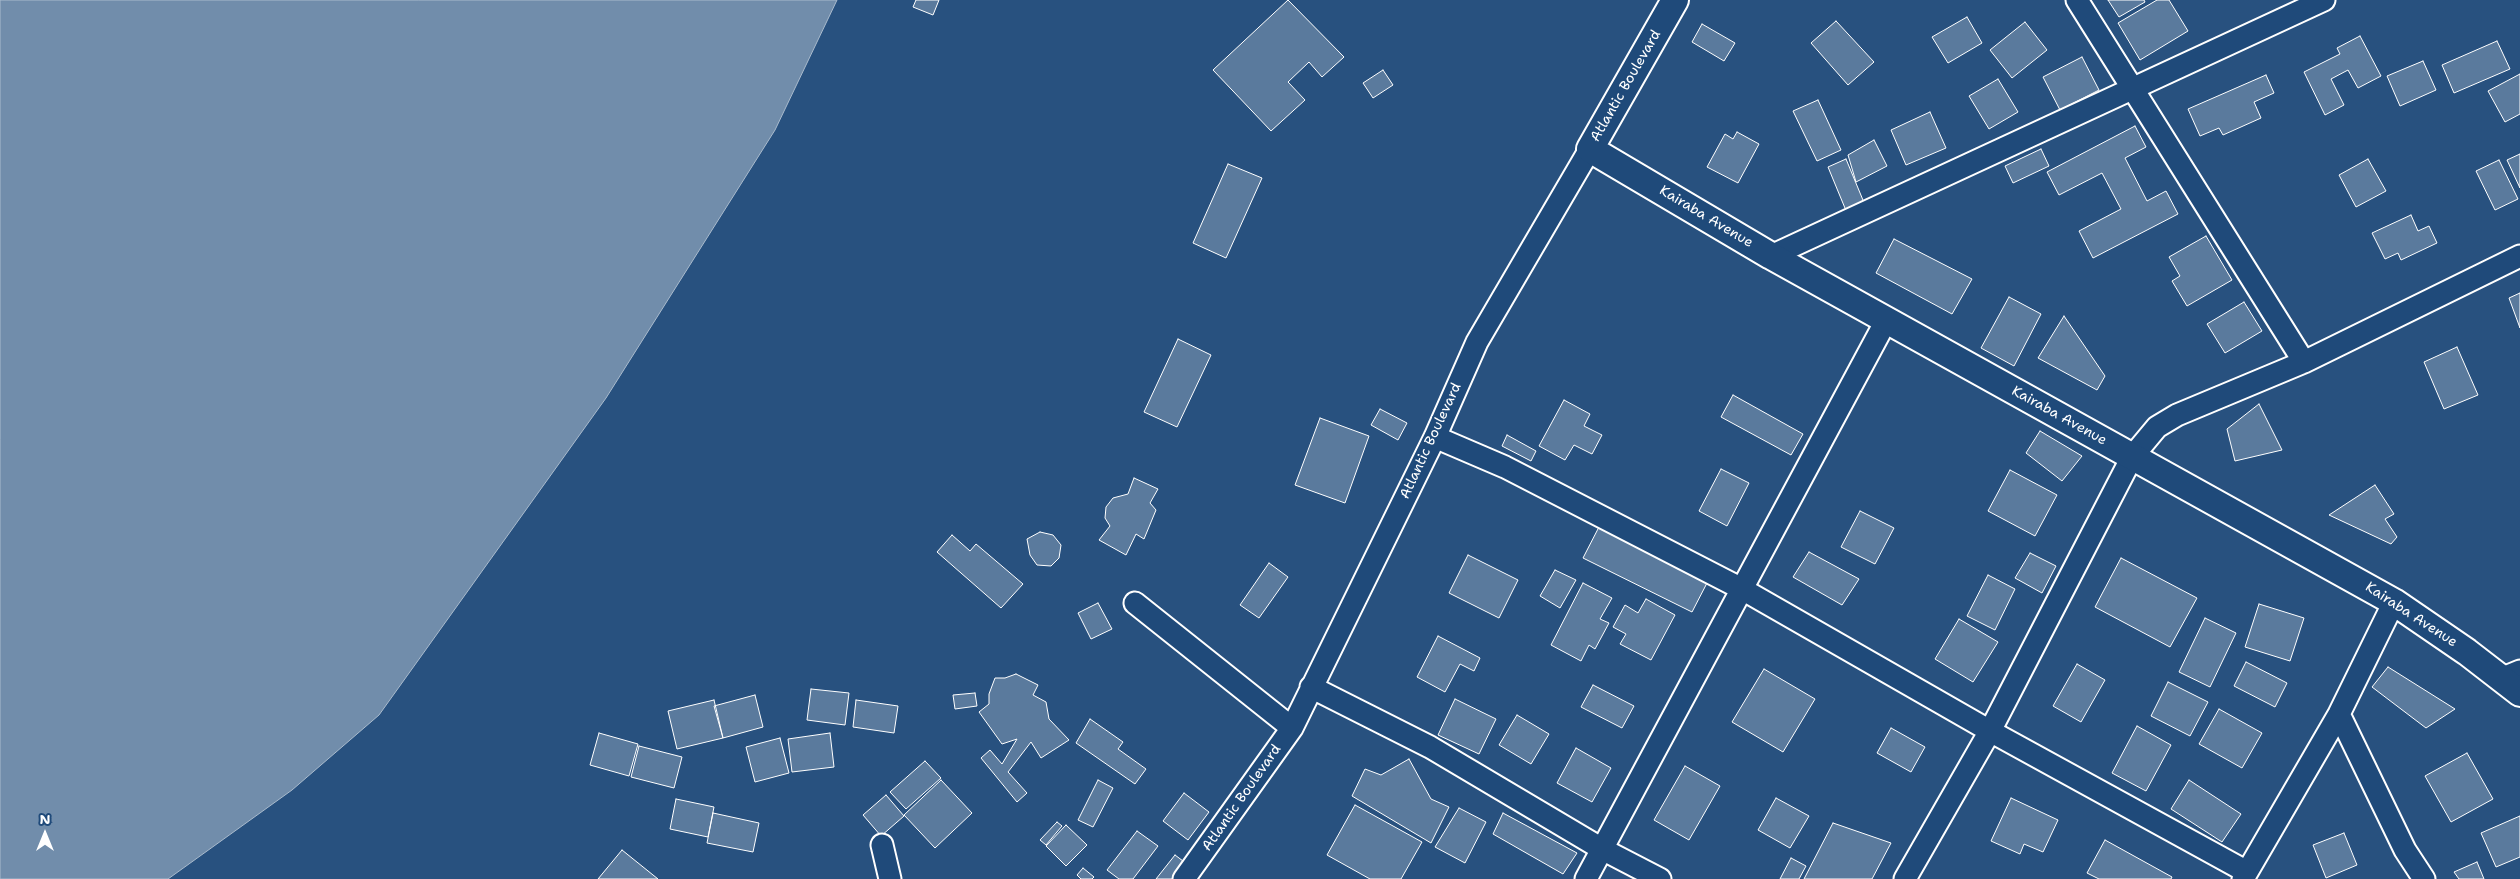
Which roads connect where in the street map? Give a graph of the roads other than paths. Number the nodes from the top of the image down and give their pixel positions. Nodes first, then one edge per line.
1 (1675, 0) edge
2 (2077, 0) edge
3 (2324, 0) edge
4 (2132, 90) junction
5 (1590, 149) junction
6 (1771, 256) junction
7 (2520, 256) edge
8 (1887, 319) junction
9 (2304, 362) junction
10 (1435, 437) junction
11 (2132, 457) junction
12 (1742, 589) junction
13 (2394, 602) junction
14 (1135, 603) dead end
15 (2514, 681) edge
16 (1312, 687) junction
17 (2339, 714) junction
18 (1292, 728) junction
19 (1990, 731) junction
20 (882, 845) dead end
21 (1602, 849) junction
22 (2245, 876) edge
23 (890, 879) edge
24 (1184, 879) edge
25 (1586, 879) edge
26 (1660, 879) edge
27 (1905, 879) edge
28 (2424, 879) edge

1 - 5 street, Atlantic Boulevard
2 - 4 street
3 - 4 street
4 - 6 street
4 - 9 street
5 - 6 street, Kairaba Avenue
5 - 10 street, Atlantic Boulevard
6 - 8 street, Kairaba Avenue
7 - 9 street
8 - 11 street, Kairaba Avenue
8 - 12 street
9 - 11 street
10 - 12 street
10 - 16 street, Atlantic Boulevard
11 - 13 street, Kairaba Avenue
11 - 19 street
12 - 19 street
12 - 21 street
13 - 15 street, Kairaba Avenue
13 - 17 street
14 - 18 street
16 - 18 street, Atlantic Boulevard
16 - 21 street
17 - 22 street
17 - 28 street
18 - 24 street, Atlantic Boulevard
19 - 22 street
19 - 27 street
20 - 23 street
21 - 25 street
21 - 26 street

